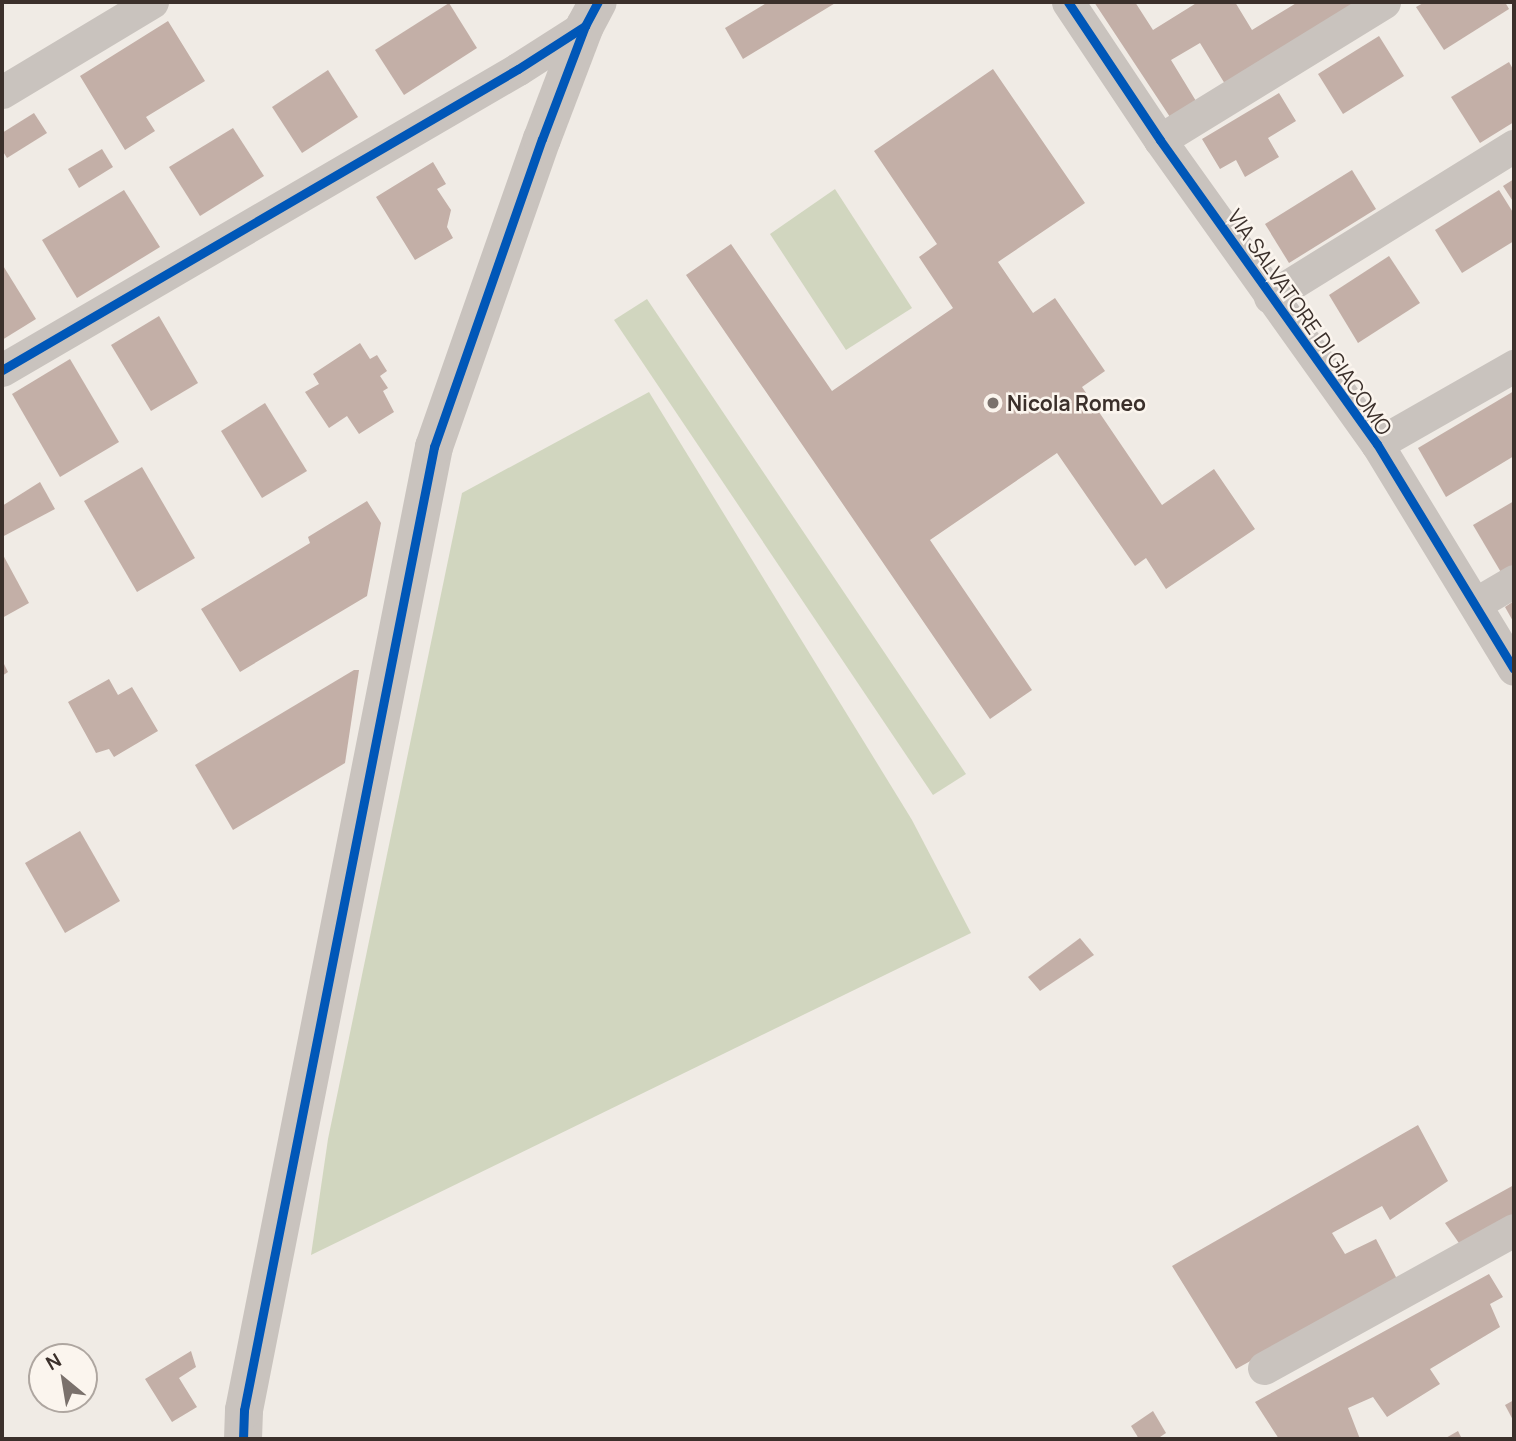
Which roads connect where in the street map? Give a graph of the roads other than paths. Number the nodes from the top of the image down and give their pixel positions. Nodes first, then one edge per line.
1 (152, 2) edge
2 (1068, 2) edge
3 (1384, 2) edge
4 (591, 14) edge
5 (2, 92) edge
6 (1160, 140) junction
7 (1514, 146) edge
8 (1270, 297) junction
9 (1514, 366) edge
10 (2, 370) edge
11 (1377, 444) junction
12 (1514, 581) edge
13 (1475, 604) junction
14 (1514, 669) edge
15 (1514, 1230) edge
16 (1264, 1368) dead end
17 (243, 1439) edge

1 - 5 street
2 - 6 street, VIA SALVATORE DI GIACOMO
3 - 6 street
4 - 10 street
4 - 17 street
6 - 8 street, VIA SALVATORE DI GIACOMO
7 - 8 street
8 - 11 street, VIA SALVATORE DI GIACOMO
9 - 11 street
11 - 13 street, VIA SALVATORE DI GIACOMO
12 - 13 street
13 - 14 street, VIA SALVATORE DI GIACOMO
15 - 16 street

